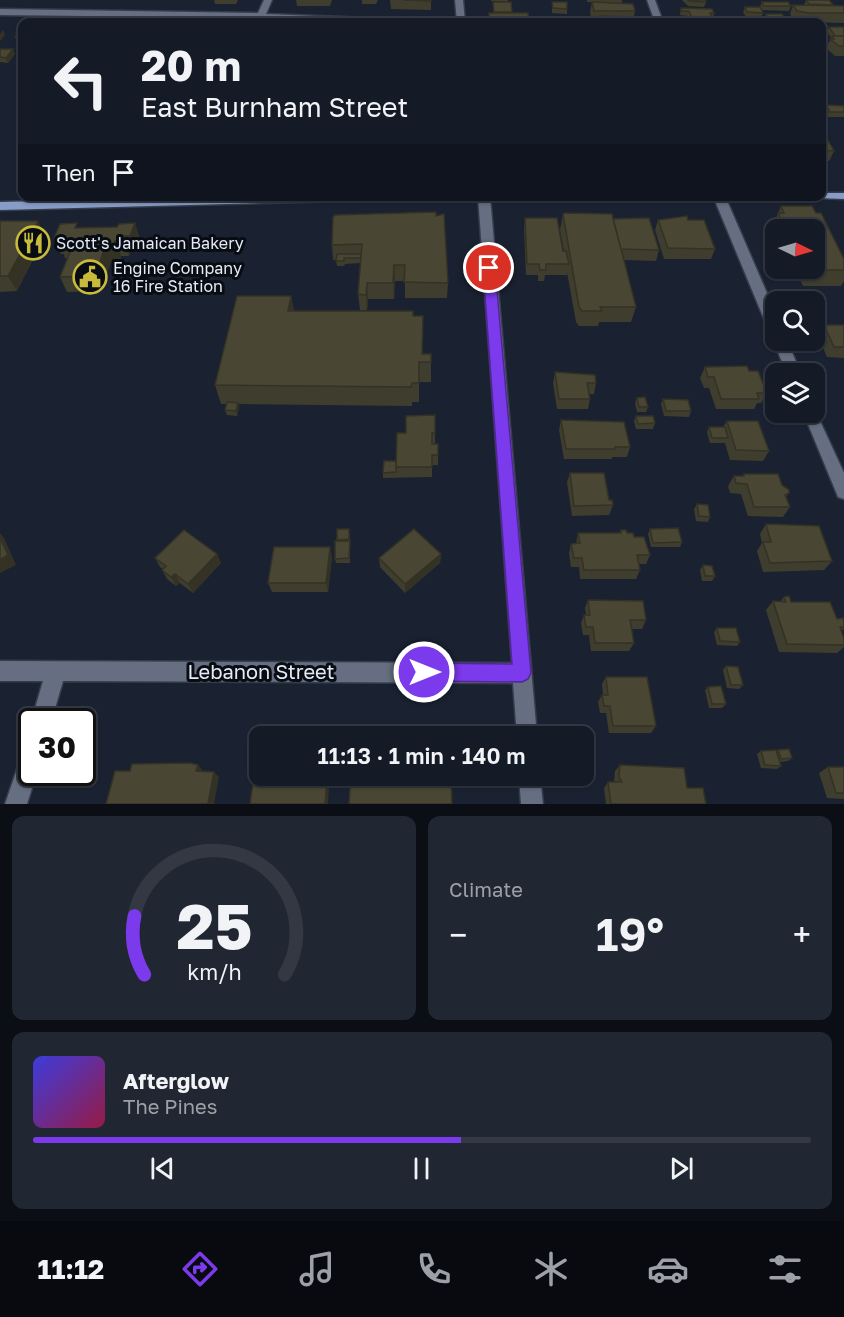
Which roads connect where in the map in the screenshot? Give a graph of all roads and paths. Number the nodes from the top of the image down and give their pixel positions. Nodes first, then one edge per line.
1 (268, 0) edge
2 (459, 0) edge
3 (651, 0) edge
4 (0, 12) edge
5 (222, 18) edge
6 (259, 18) edge
7 (461, 18) edge
8 (657, 18) edge
9 (826, 196) edge
10 (844, 196) edge
11 (143, 201) edge
12 (484, 201) edge
13 (720, 201) edge
14 (0, 206) edge
15 (765, 305) edge
16 (815, 423) edge
17 (844, 492) edge
18 (0, 671) edge
19 (56, 671) junction
20 (522, 673) junction
21 (45, 708) edge
22 (526, 726) edge
23 (22, 786) edge
24 (531, 786) edge
25 (16, 804) edge
26 (532, 804) edge

1 - 6 street
2 - 7 street
3 - 8 street
4 - 5 street
9 - 10 main road
11 - 14 main road
12 - 20 street
13 - 15 street
16 - 17 street
18 - 19 street, Lebanon Street
19 - 20 street, Lebanon Street
19 - 21 street
20 - 22 street
23 - 25 street
24 - 26 street

